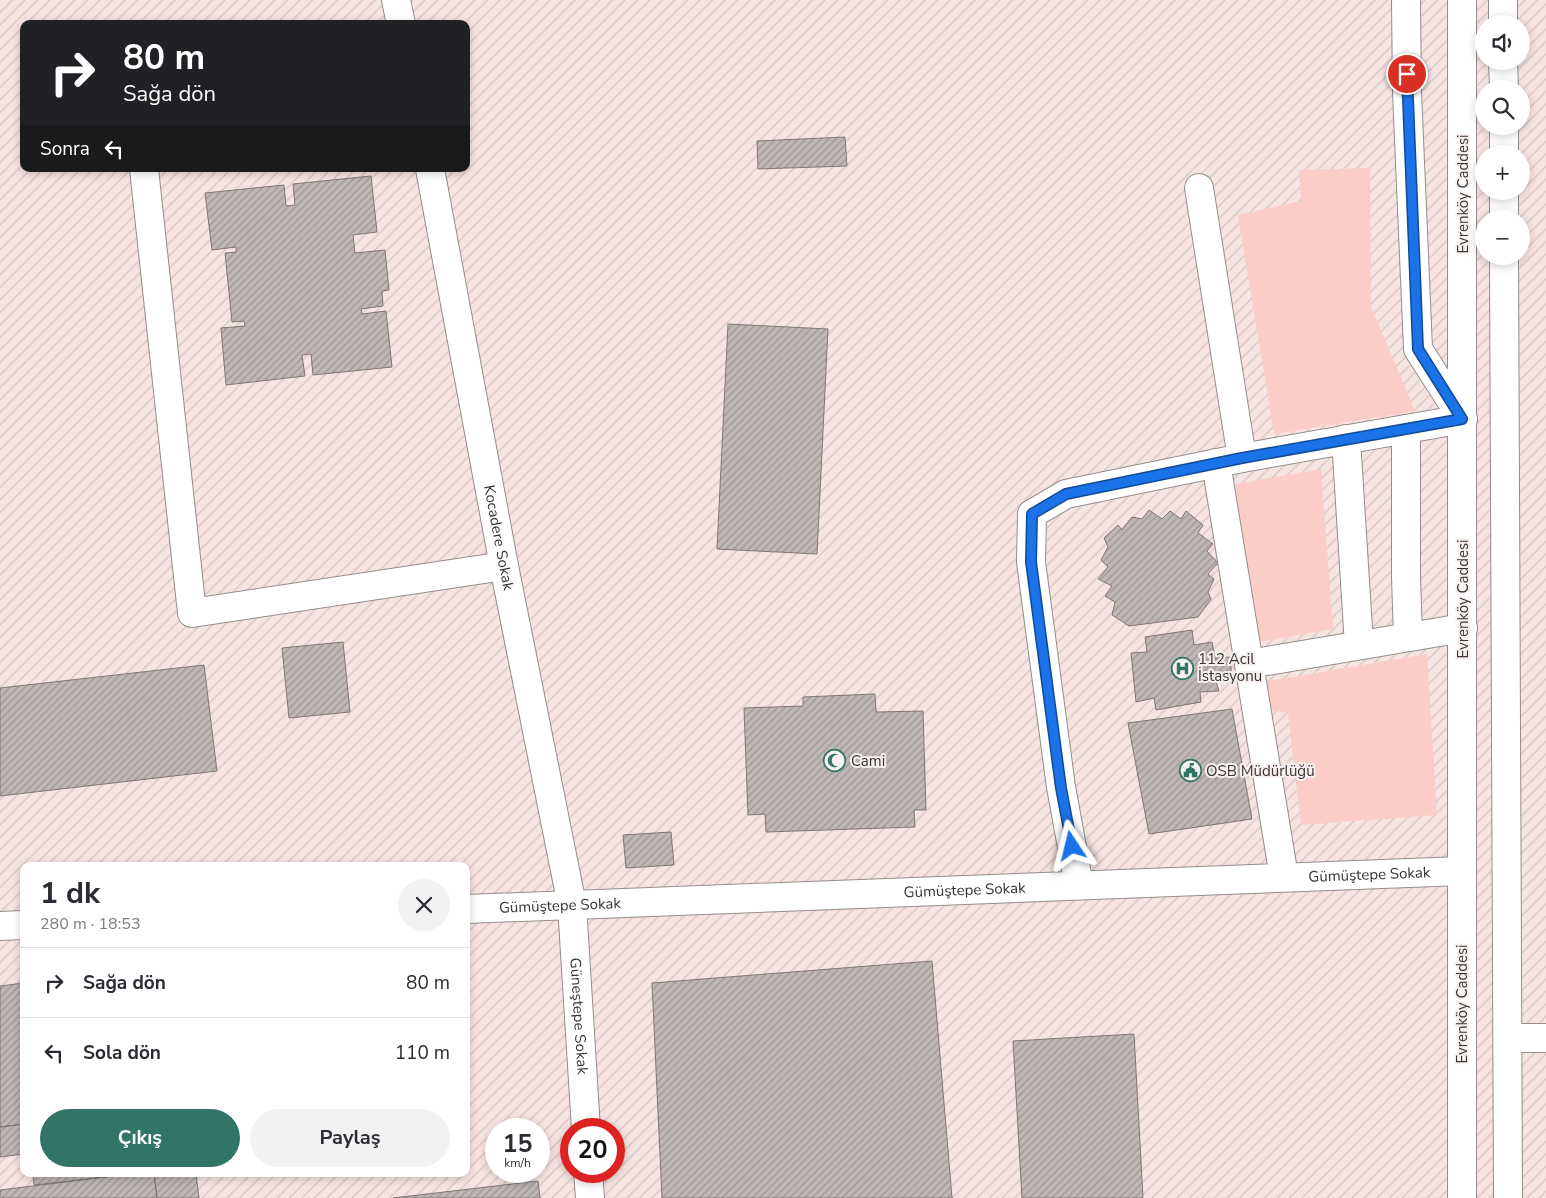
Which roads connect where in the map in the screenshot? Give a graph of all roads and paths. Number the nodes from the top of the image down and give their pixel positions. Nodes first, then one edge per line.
1 (396, 0) edge
2 (1406, 0) edge
3 (1462, 0) edge
4 (1503, 0) edge
5 (1503, 15) edge
6 (400, 20) edge
7 (144, 172) edge
8 (431, 172) edge
9 (1199, 188) dead end
10 (1504, 265) edge
11 (1462, 419) junction
12 (1406, 429) junction
13 (1346, 439) junction
14 (1229, 461) junction
15 (504, 566) junction
16 (1463, 628) junction
17 (1408, 637) junction
18 (1359, 645) junction
19 (1249, 664) junction
20 (1462, 871) junction
21 (1284, 877) junction
22 (1079, 885) junction
23 (572, 904) junction
24 (470, 908) edge
25 (20, 925) edge
26 (0, 926) edge
27 (1508, 1038) junction
28 (1546, 1038) edge
29 (585, 1118) edge
30 (589, 1183) edge
31 (590, 1198) edge
32 (1462, 1198) edge
33 (1508, 1198) edge

1 - 6 main road
2 - 11 main road
3 - 11 main road, Evrenköy Caddesi
4 - 5 main road
7 - 15 main road
8 - 15 main road, Kocadere Sokak
9 - 14 main road
10 - 27 main road
11 - 12 main road
11 - 16 main road, Evrenköy Caddesi
12 - 13 main road
12 - 17 main road
13 - 14 main road
13 - 18 main road
14 - 19 main road
14 - 22 main road
15 - 23 main road, Kocadere Sokak
16 - 17 main road
16 - 20 main road, Evrenköy Caddesi
17 - 18 main road
18 - 19 main road
19 - 21 main road
20 - 21 main road, Gümüştepe Sokak
20 - 32 main road, Evrenköy Caddesi
21 - 22 main road, Gümüştepe Sokak
22 - 23 main road, Gümüştepe Sokak
23 - 24 main road, Gümüştepe Sokak
23 - 29 main road, Güneştepe Sokak
25 - 26 main road
27 - 28 main road
27 - 33 main road
30 - 31 main road

